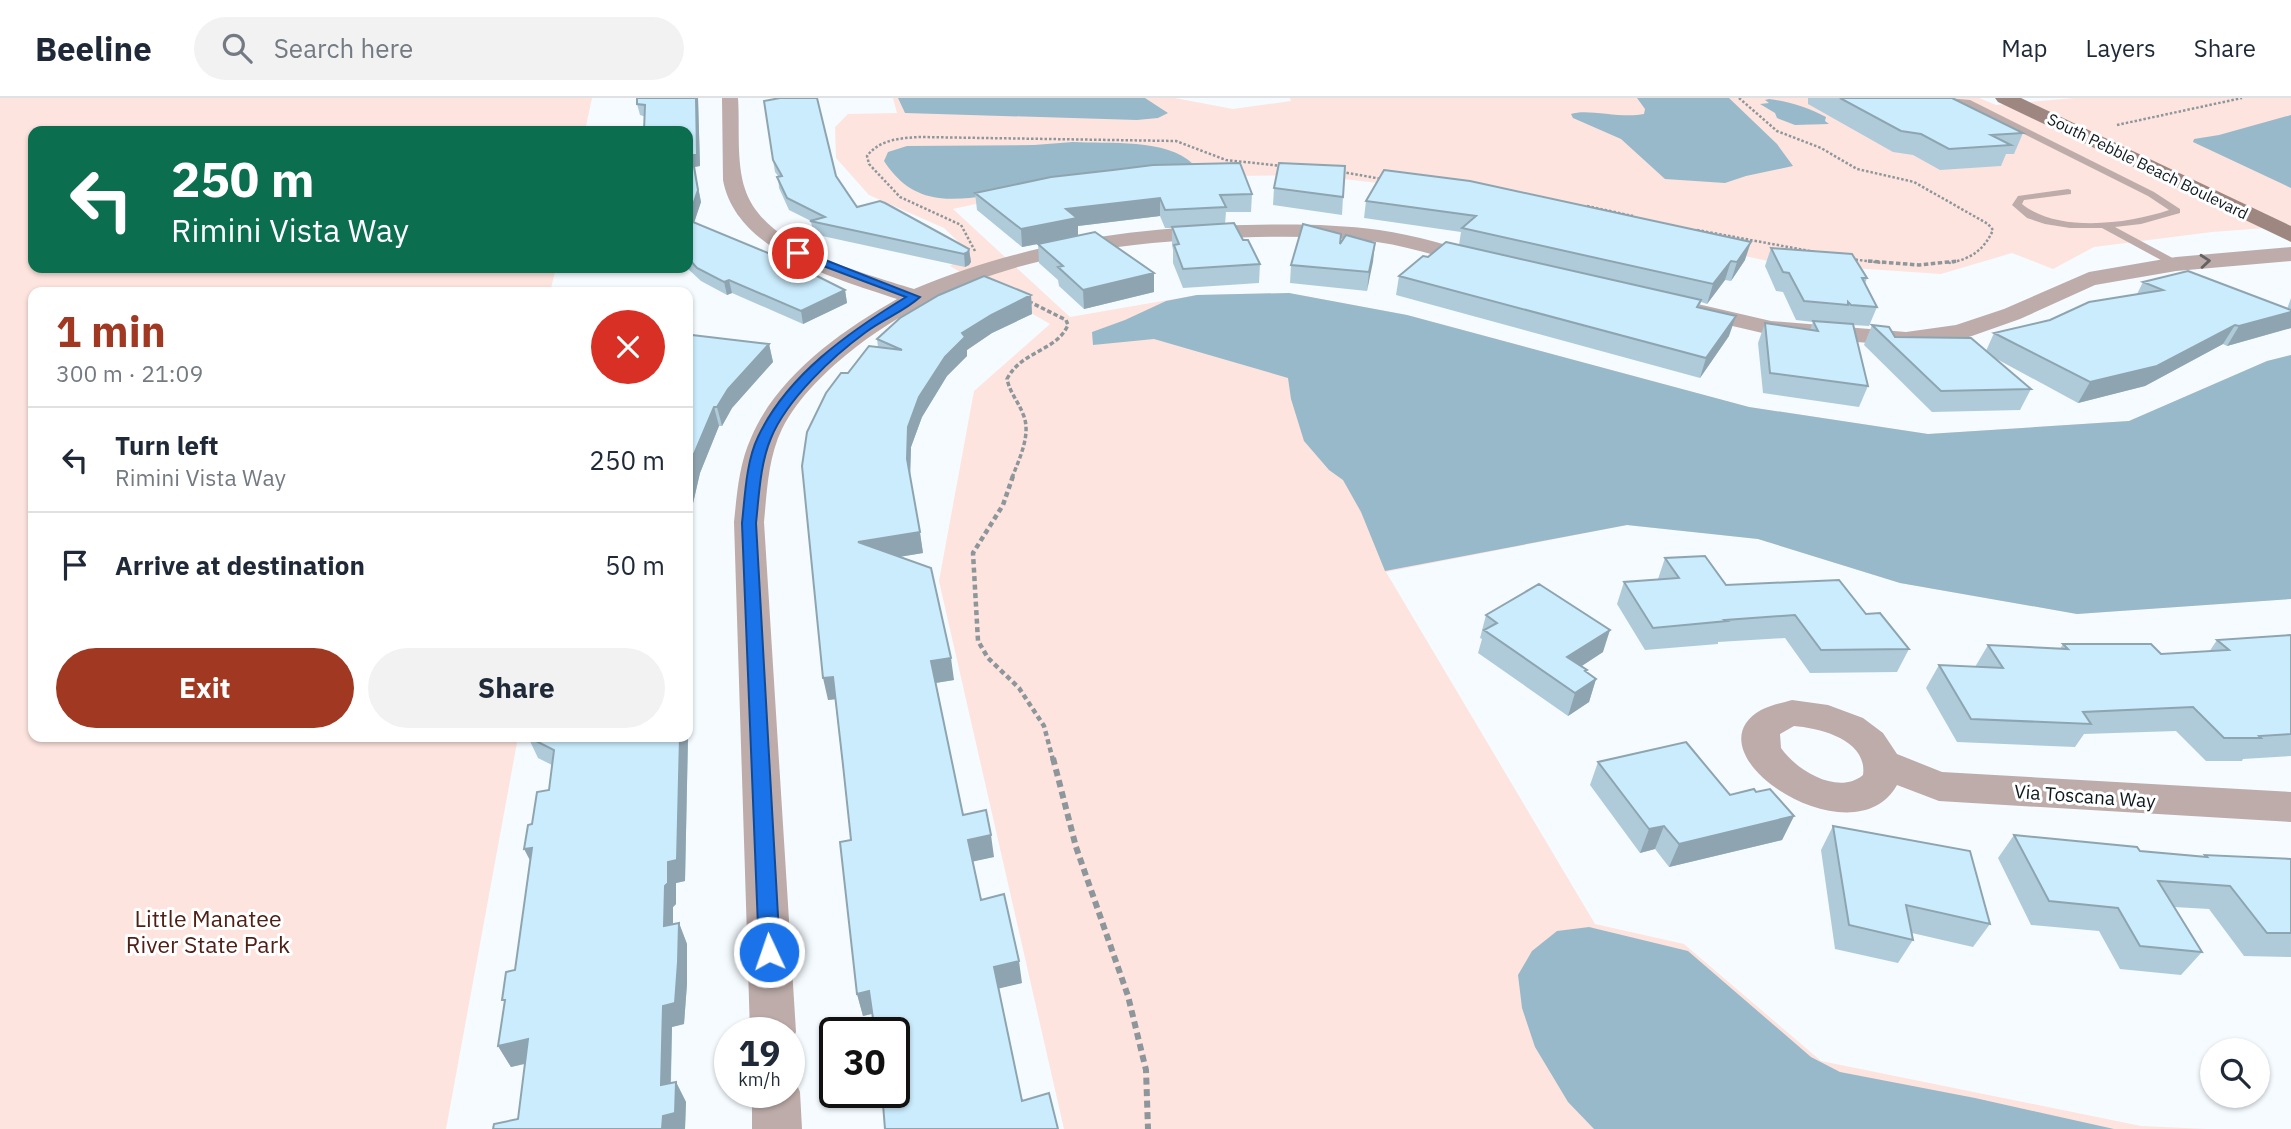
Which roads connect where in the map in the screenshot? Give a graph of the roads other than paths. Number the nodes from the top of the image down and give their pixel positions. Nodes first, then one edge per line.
1 (730, 98) edge
2 (1952, 98) edge
3 (2043, 107) edge
4 (2003, 108) edge
5 (2068, 192) dead end
6 (2291, 214) edge
7 (2101, 224) junction
8 (2291, 236) edge
9 (2146, 248) junction
10 (2291, 254) edge
11 (2176, 264) junction
12 (1504, 267) edge
13 (2089, 279) junction
14 (914, 297) junction
15 (1664, 304) edge
16 (1883, 764) dead end
17 (2291, 807) edge
18 (772, 1017) edge
19 (776, 1108) edge
20 (777, 1129) edge

1 - 14 street
2 - 4 lane
3 - 4 street, South Pebble Beach Boulevard
3 - 6 street, South Pebble Beach Boulevard
3 - 8 street, South Pebble Beach Boulevard
4 - 7 lane
5 - 7 lane
7 - 9 lane
8 - 9 street
9 - 11 lane
9 - 13 street
11 -> 10 street
11 - 13 street
12 - 14 street
13 - 15 street
14 - 18 street
16 - 17 street, Via Toscana Way
19 - 20 street

